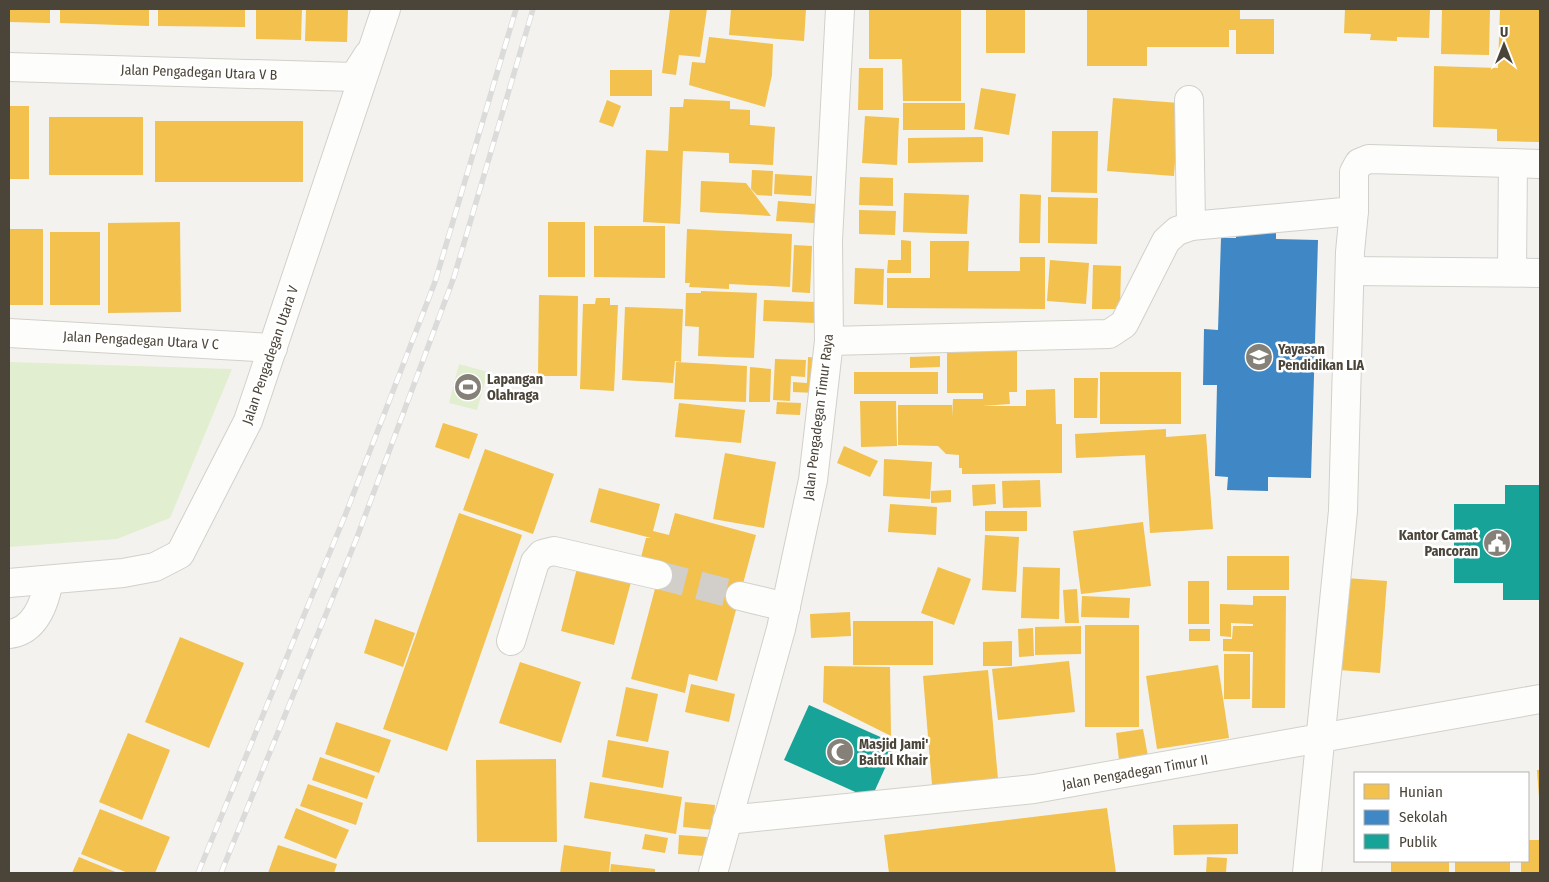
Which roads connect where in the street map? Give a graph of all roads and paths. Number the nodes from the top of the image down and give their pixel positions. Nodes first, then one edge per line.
1 (386, 9) edge
2 (840, 9) edge
3 (373, 47) junction
4 (9, 67) edge
5 (1189, 100) dead end
6 (1514, 163) junction
7 (1540, 164) edge
8 (1354, 211) junction
9 (1190, 226) junction
10 (1350, 270) junction
11 (1512, 272) junction
12 (1540, 273) edge
13 (9, 333) edge
14 (829, 341) junction
15 (273, 348) junction
16 (658, 575) tunnel mouth
17 (49, 580) junction
18 (9, 583) edge
19 (740, 596) tunnel mouth
20 (786, 607) junction
21 (9, 634) edge
22 (511, 642) dead end
23 (1540, 699) edge
24 (1319, 739) junction
25 (727, 820) junction
26 (713, 873) edge
27 (1307, 873) edge

1 - 3 street, Jalan Pengadegan Utara V
2 - 14 street, Jalan Pengadegan Timur Raya
3 - 4 street, Jalan Pengadegan Utara V B
3 - 15 street, Jalan Pengadegan Utara V
5 - 9 street
6 - 7 street
6 - 8 street
6 - 11 street
8 - 9 street
8 - 10 street
9 - 14 street
10 - 11 street
10 - 24 street
11 - 12 street
13 - 15 street, Jalan Pengadegan Utara V C
14 - 20 street, Jalan Pengadegan Timur Raya
15 - 17 street, Jalan Pengadegan Utara V
16 - 22 street
17 - 18 street, Jalan Pengadegan Utara V
17 - 21 street
19 - 20 street
20 - 25 street, Jalan Pengadegan Timur Raya
23 - 24 street, Jalan Pengadegan Timur II
24 - 25 street, Jalan Pengadegan Timur II
24 - 27 street
25 - 26 street, Jalan Pengadegan Timur Raya

